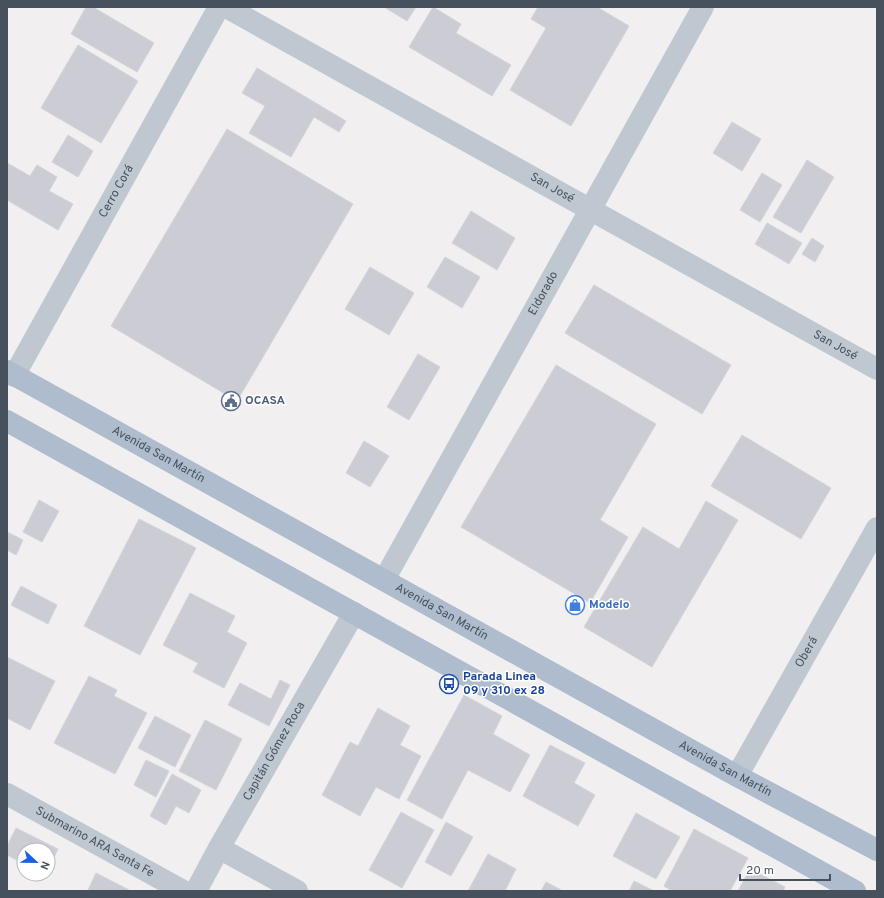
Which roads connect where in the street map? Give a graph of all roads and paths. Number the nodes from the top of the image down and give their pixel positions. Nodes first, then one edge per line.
1 (219, 7) edge
2 (226, 7) edge
3 (703, 7) edge
4 (590, 210) junction
5 (877, 369) edge
6 (11, 374) edge
7 (7, 421) edge
8 (877, 528) edge
9 (384, 580) junction
10 (354, 613) junction
11 (737, 776) junction
12 (7, 794) edge
13 (219, 848) junction
14 (877, 850) edge
15 (183, 891) edge
16 (196, 891) edge
17 (297, 891) edge
18 (855, 891) edge

1 - 6 street, Cerro Corá
2 - 4 street, San José
3 - 4 street, Eldorado
4 - 5 street, San José
4 - 9 street, Eldorado
6 - 9 main road, Avenida San Martín
7 - 10 main road
8 - 11 street, Oberá
9 - 11 main road, Avenida San Martín
10 - 13 street, Capitán Gómez Roca
10 - 18 main road
11 - 14 main road, Avenida San Martín
12 - 15 street, Submarino ARA Santa Fe
13 - 16 street, Capitán Gómez Roca
13 - 17 street

